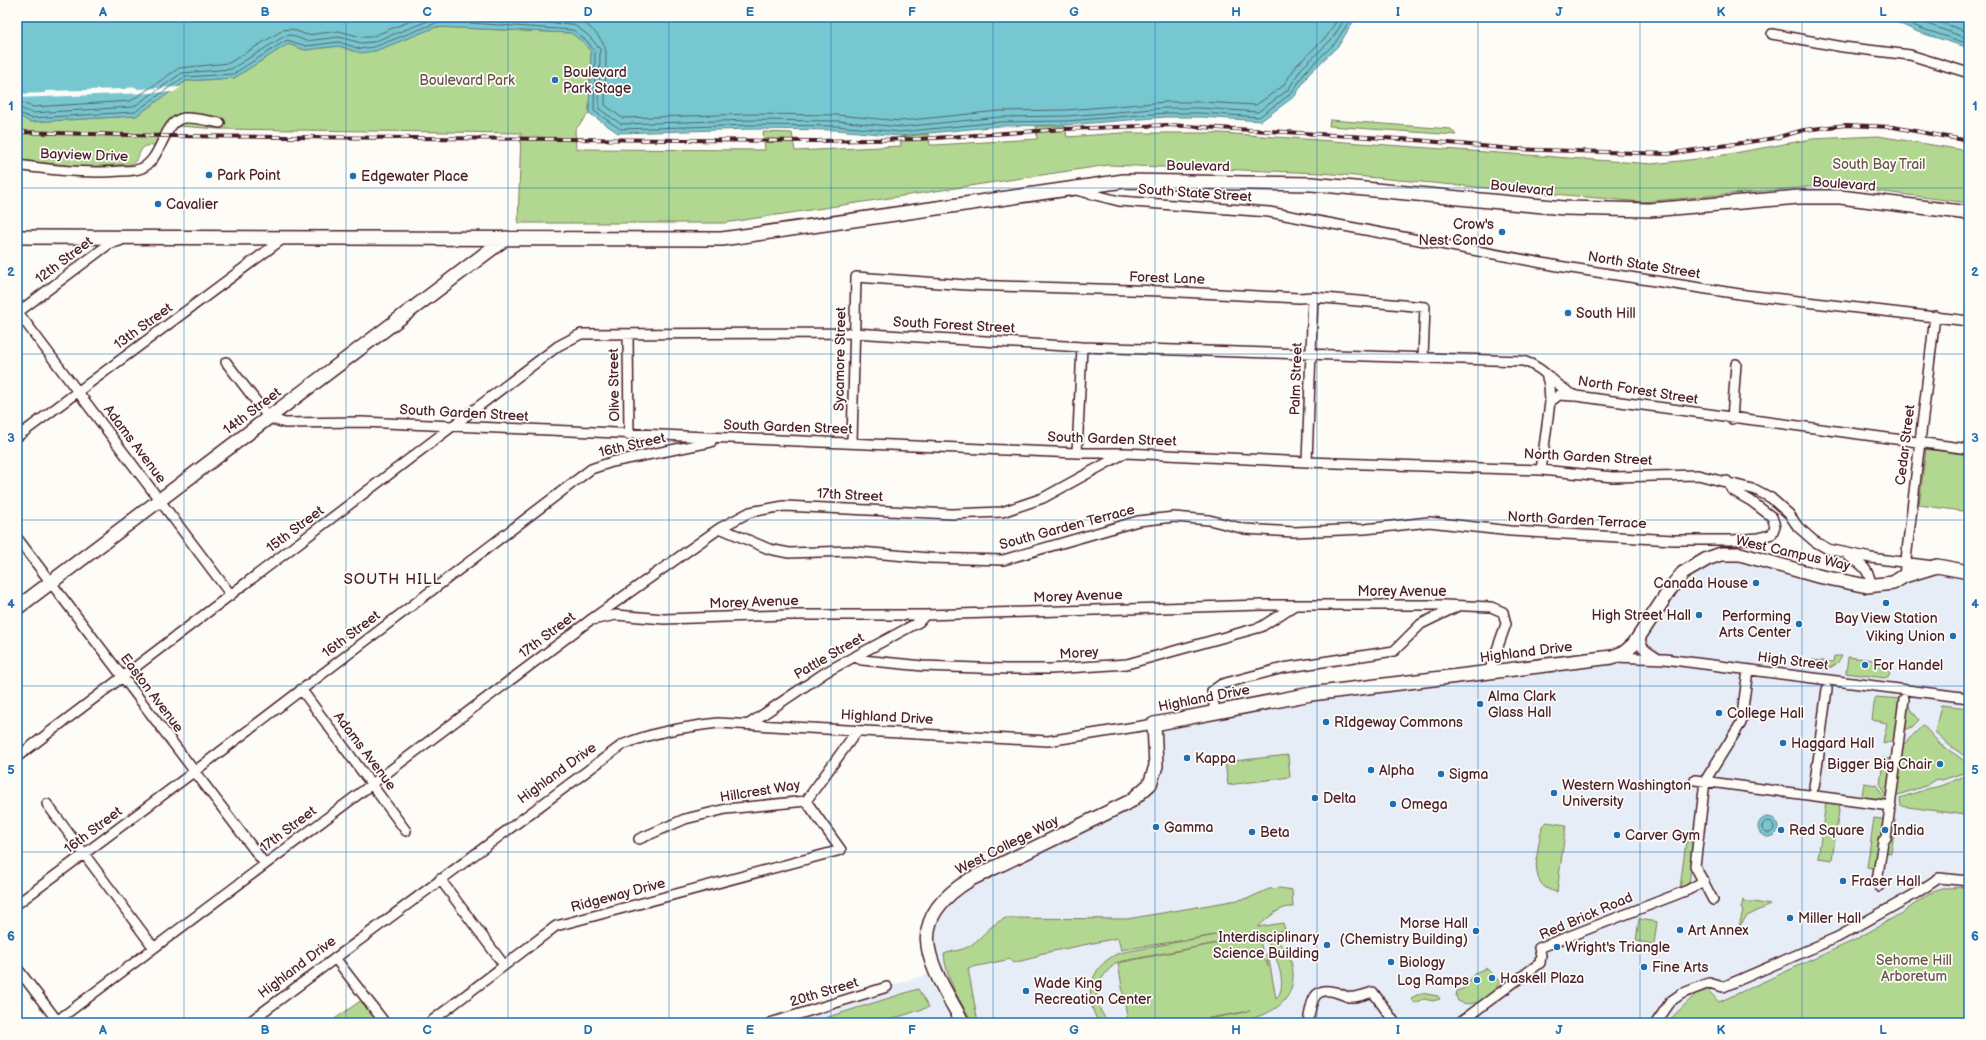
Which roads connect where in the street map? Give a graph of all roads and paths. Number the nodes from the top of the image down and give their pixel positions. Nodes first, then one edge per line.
1 (1772, 34) dead end
2 (1969, 73) edge
3 (220, 123) dead end
4 (17, 165) edge
5 (1071, 188) junction
6 (1969, 213) edge
7 (1316, 221) joint
8 (17, 237) edge
9 (285, 237) junction
10 (132, 238) junction
11 (506, 238) junction
12 (856, 277) joint
13 (1313, 297) junction
14 (17, 312) edge
15 (1935, 316) junction
16 (1969, 321) edge
17 (854, 333) junction
18 (595, 334) joint
19 (628, 335) junction
20 (1082, 347) junction
21 (1311, 353) junction
22 (1423, 358) junction
23 (226, 362) dead end
24 (1736, 364) dead end
25 (1545, 373) junction
26 (78, 392) junction
27 (1576, 396) junction
28 (1550, 402) junction
29 (269, 418) junction
30 (1732, 419) junction
31 (454, 426) junction
32 (629, 435) junction
33 (17, 437) edge
34 (726, 438) junction
35 (852, 443) junction
36 (1919, 443) junction
37 (1969, 450) edge
38 (1077, 453) junction
39 (1126, 453) junction
40 (1307, 462) junction
41 (1541, 470) junction
42 (1727, 481) junction
43 (160, 500) junction
44 (720, 528) junction
45 (1304, 531) joint
46 (17, 538) edge
47 (1844, 554) junction
48 (1905, 561) junction
49 (1937, 566) junction
50 (1969, 572) edge
51 (1904, 576) junction
52 (51, 583) junction
53 (1871, 586) junction
54 (231, 595) junction
55 (1295, 605) junction
56 (1460, 605) junction
57 (17, 608) edge
58 (925, 615) junction
59 (589, 620) junction
60 (1642, 634) junction
61 (855, 657) junction
62 (1612, 657) junction
63 (1658, 659) junction
64 (1748, 670) junction
65 (1489, 672) junction
66 (123, 678) junction
67 (1827, 688) dead end
68 (301, 689) junction
69 (1969, 698) edge
70 (1904, 699) dead end
71 (1215, 713) junction
72 (749, 724) junction
73 (1154, 724) junction
74 (857, 731) junction
75 (1820, 741) dead end
76 (1818, 754) dead end
77 (17, 757) edge
78 (194, 771) junction
79 (1700, 781) junction
80 (372, 783) junction
81 (1814, 787) dead end
82 (806, 801) junction
83 (46, 804) dead end
84 (1891, 806) junction
85 (406, 831) dead end
86 (639, 839) dead end
87 (84, 854) junction
88 (265, 864) junction
89 (440, 879) junction
90 (1704, 881) junction
91 (1969, 881) edge
92 (1879, 886) dead end
93 (1714, 900) dead end
94 (17, 904) edge
95 (154, 948) junction
96 (336, 958) junction
97 (504, 965) junction
98 (17, 968) edge
99 (887, 987) dead end
100 (57, 1022) edge
101 (248, 1023) edge
102 (385, 1023) edge
103 (429, 1023) edge
104 (770, 1023) edge
105 (964, 1023) edge
106 (1308, 1023) edge
107 (1395, 1023) edge
108 (1459, 1023) edge
109 (1656, 1023) edge

1 - 2 street
3 - 4 street, Bayview Drive
5 - 6 main road, Boulevard
5 - 7 street, South State Street
5 - 11 main road, Boulevard
7 - 15 street, North State Street
8 - 10 main road, Boulevard
9 - 10 main road, Boulevard
9 - 11 main road, Boulevard
9 - 26 street, 13th Street
10 - 14 street, 12th Street
11 - 29 main road, 14th Street
12 - 13 street, Forest Lane
12 - 17 street, Sycamore Street
13 - 21 street, Palm Street
13 - 22 street, Forest Lane
14 - 26 street, Adams Avenue
15 - 16 street, North State Street
15 - 36 street, Cedar Street
17 - 19 street, South Forest Street
17 - 20 street, South Forest Street
17 - 35 street, Sycamore Street
18 - 19 street, South Forest Street
18 - 31 street, 15th Street
19 - 32 street, Olive Street
20 - 21 street, South Forest Street
20 - 38 street
21 - 22 street, North Forest Street
21 - 40 street, Palm Street
22 - 25 street, North Forest Street
23 - 29 street
24 - 30 street
25 - 27 street, North Forest Street
25 - 28 street
26 - 33 street, 13th Street
26 - 43 street, Adams Avenue
27 - 28 street
27 - 30 street, North Forest Street
28 - 41 street
29 - 31 street, South Garden Street
29 - 43 main road, 14th Street
30 - 36 street, North Forest Street
31 - 32 street, South Garden Street
31 - 54 street, 15th Street
32 - 34 street, South Garden Street
34 - 35 street, South Garden Street
34 - 68 street, 16th Street
35 - 38 street, South Garden Street
36 - 37 street, North Forest Street
36 - 48 street, Cedar Street
38 - 39 street, South Garden Street
39 - 40 street, South Garden Street
39 - 44 street, 17th Street
40 - 41 street, North Garden Street
41 - 42 street, North Garden Street
42 - 45 street, North Garden Terrace
42 - 47 street, North Garden Street
43 - 52 main road, 14th Street
43 - 54 street, Adams Avenue
44 - 45 street, South Garden Terrace
44 - 59 street, 17th Street
46 - 52 street, Easton Avenue
47 - 48 street, North Garden Street
47 - 53 street, North Garden Street
48 - 49 street, North Garden Street
48 - 51 street, Cedar Street
49 - 50 main road, North Garden Street
49 - 51 main road, West Campus Way
51 - 53 main road, West Campus Way
52 - 57 main road, 14th Street
52 - 66 street, Easton Avenue
53 - 60 main road, West Campus Way
54 - 66 street, 15th Street
55 - 56 street, Morey Avenue
55 - 58 street, Morey Avenue
55 - 61 street, Morey
56 - 65 street, Morey Avenue
56 - 71 street
58 - 59 street, Morey Avenue
58 - 61 street, Pattle Street
59 - 80 street, 17th Street
60 - 62 main road, West Campus Way
60 - 63 street
61 - 72 street, Pattle Street
62 - 63 street, High Street
62 - 65 main road, Highland Drive
63 - 64 street, High Street
64 - 69 street, High Street
64 - 79 street
65 - 71 main road, Highland Drive
66 - 77 street, 15th Street
66 - 78 street, Easton Avenue
67 - 75 street
68 - 78 street, 16th Street
68 - 80 street, Adams Avenue
70 - 84 street
71 - 73 main road, Highland Drive
72 - 74 street, Highland Drive
72 - 89 street, Highland Drive
73 - 74 street, Highland Drive
73 - 105 main road, West College Way
74 - 82 street, Hillcrest Way
76 - 81 street
78 - 87 street, 16th Street
78 - 88 street, Easton Avenue
79 - 84 street
79 - 90 street
80 - 85 street, Adams Avenue
80 - 88 street, 17th Street
82 - 86 street, Hillcrest Way
82 - 97 street, Ridgeway Drive
83 - 87 street
84 - 92 street
87 - 94 street, 16th Street
87 - 95 street
88 - 95 street, 17th Street
89 - 96 street, Highland Drive
89 - 97 street
90 - 93 street
90 - 108 street, Red Brick Road
91 - 109 street
95 - 100 street, 17th Street
96 - 101 street, Highland Drive
96 - 102 street
97 - 103 street, Ridgeway Drive
98 - 100 street
99 - 104 street, 20th Street
106 - 107 street

